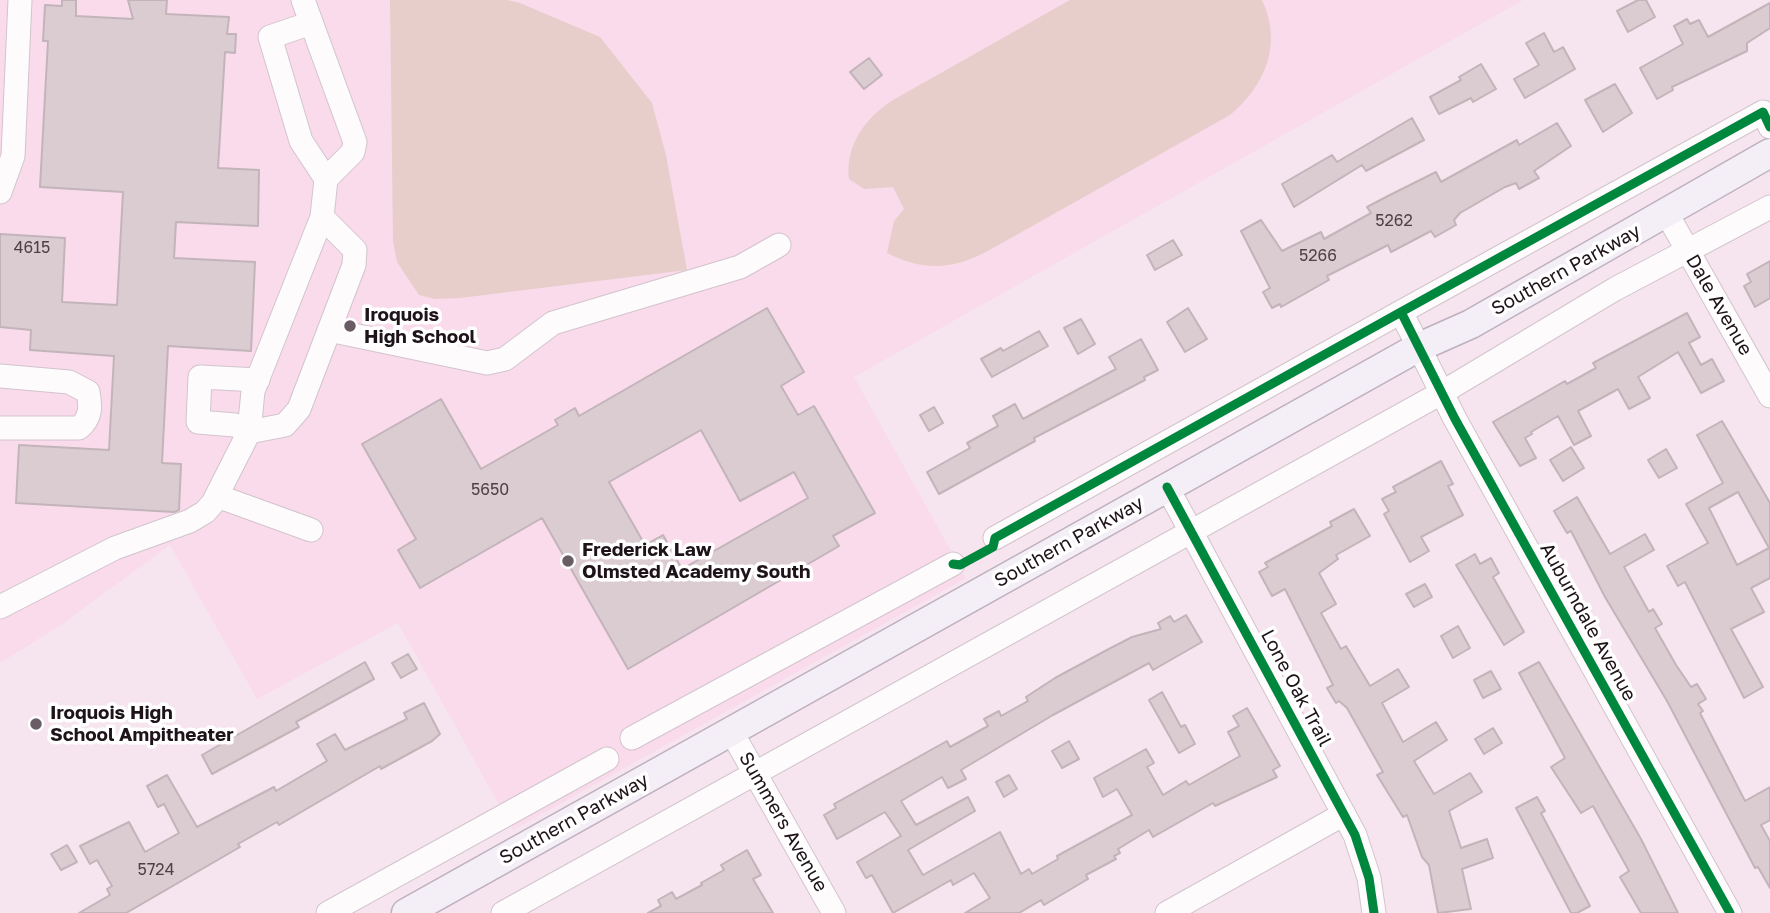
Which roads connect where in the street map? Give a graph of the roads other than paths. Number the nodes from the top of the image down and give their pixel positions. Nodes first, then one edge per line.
1 (19, 0) edge
2 (303, 0) edge
3 (311, 23) junction
4 (1768, 115) edge
5 (1770, 153) edge
6 (326, 179) junction
7 (0, 192) edge
8 (1770, 207) edge
9 (1667, 214) junction
10 (322, 217) junction
11 (779, 245) dead end
12 (1688, 250) junction
13 (1401, 312) junction
14 (329, 330) junction
15 (1417, 348) junction
16 (0, 376) edge
17 (258, 380) junction
18 (1443, 392) junction
19 (1770, 396) edge
20 (0, 428) edge
21 (249, 432) junction
22 (1167, 487) junction
23 (217, 496) junction
24 (311, 530) dead end
25 (1191, 531) junction
26 (995, 538) dead end
27 (953, 564) dead end
28 (0, 607) edge
29 (731, 731) junction
30 (632, 738) dead end
31 (607, 759) dead end
32 (755, 772) junction
33 (561, 782) junction
34 (1344, 814) junction
35 (581, 815) junction
36 (328, 913) edge
37 (406, 913) edge
38 (503, 913) edge
39 (834, 913) edge
40 (1167, 913) edge
41 (1374, 913) edge
42 (1730, 913) edge

1 - 7 street
2 - 3 street
3 - 6 street
3 - 6 street
4 - 13 street
5 - 9 main road, Southern Parkway
6 - 10 street
8 - 12 street
9 - 12 street, Dale Avenue
9 - 15 main road, Southern Parkway
10 - 14 street
10 - 17 street
11 - 14 street
12 - 18 street
12 - 19 street, Dale Avenue
13 - 15 street, Auburndale Avenue
13 - 26 street
14 - 21 street
15 - 18 street, Auburndale Avenue
15 - 22 main road, Southern Parkway
16 - 20 street
17 - 21 street
17 - 21 street
18 - 25 street
18 - 42 street, Auburndale Avenue
21 - 23 street
22 - 25 street, Lone Oak Trail
22 - 29 main road, Southern Parkway
23 - 24 street
23 - 28 street
25 - 32 street
25 - 34 street, Lone Oak Trail
27 - 30 street
29 - 32 street, Summers Avenue
29 - 35 main road, Southern Parkway
31 - 33 street
32 - 38 street
32 - 39 street, Summers Avenue
33 - 35 street
33 - 36 street
34 - 40 street
34 - 41 street, Lone Oak Trail
35 - 37 main road, Southern Parkway

